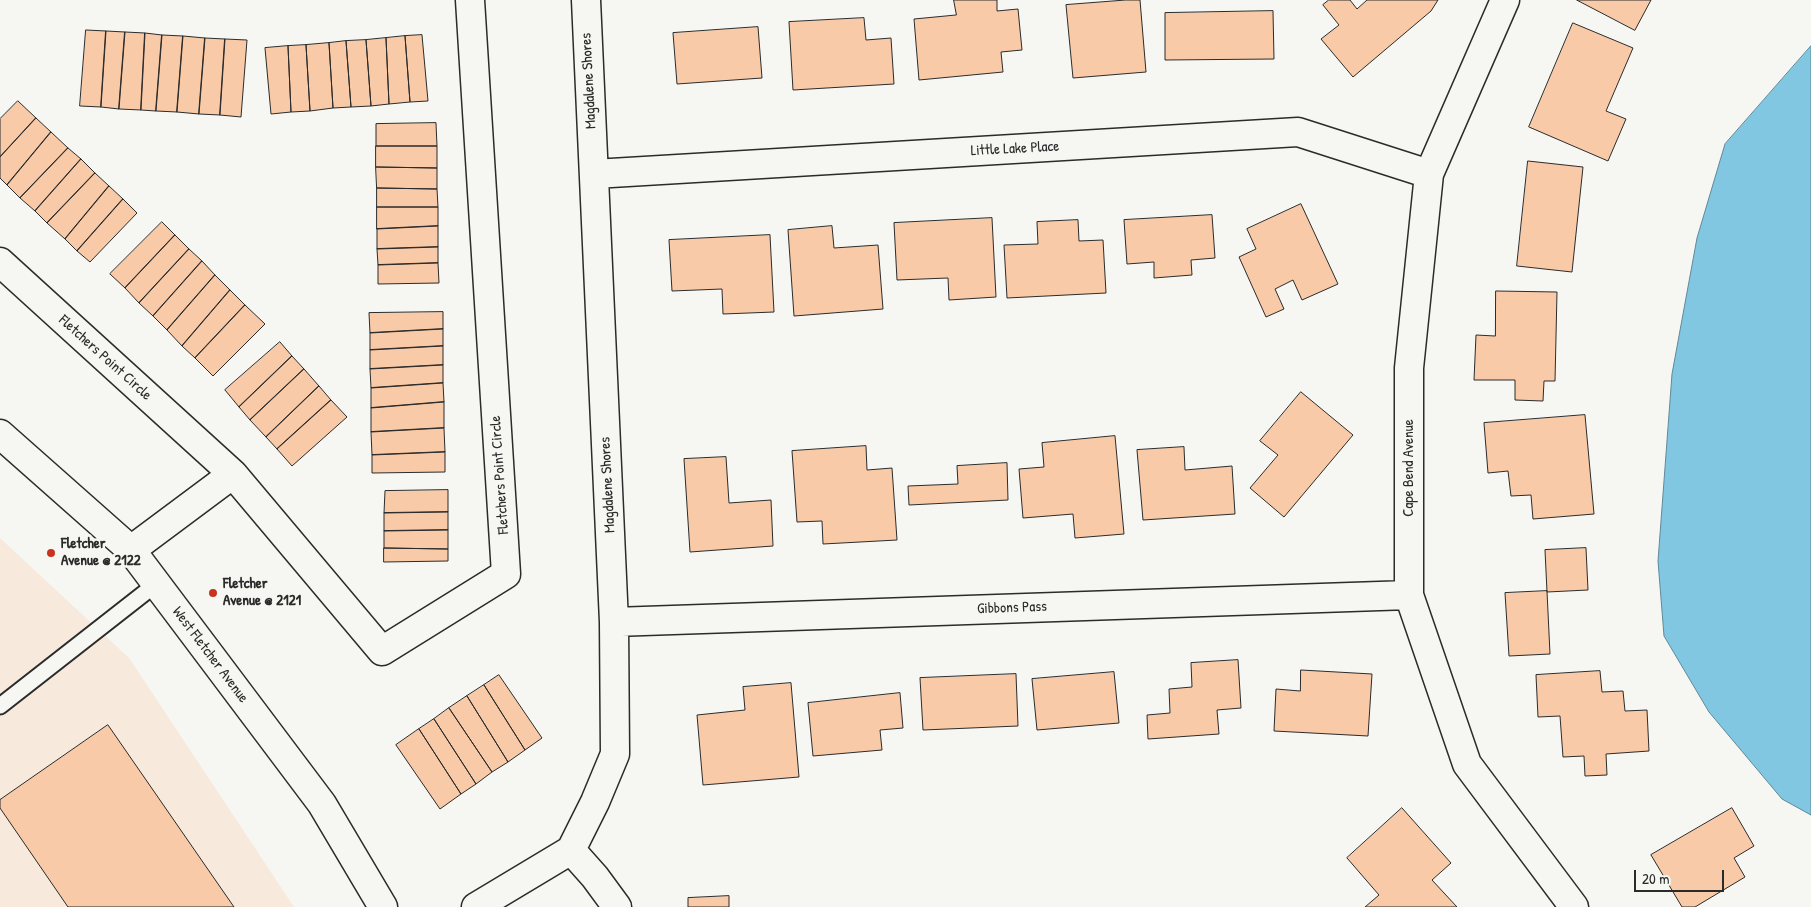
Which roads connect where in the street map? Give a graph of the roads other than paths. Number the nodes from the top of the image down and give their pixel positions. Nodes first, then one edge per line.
1 (470, 0) edge
2 (586, 0) edge
3 (1505, 0) edge
4 (594, 174) junction
5 (1429, 174) junction
6 (0, 262) edge
7 (0, 434) edge
8 (233, 474) junction
9 (131, 550) junction
10 (156, 584) junction
11 (1410, 595) junction
12 (614, 622) junction
13 (0, 706) edge
14 (571, 850) junction
15 (383, 907) edge
16 (476, 907) edge
17 (617, 907) edge
18 (1574, 907) edge

1 - 8 street, Fletchers Point Circle
2 - 4 street, Magdalene Shores
3 - 5 street, Cape Bend Avenue
4 - 5 street, Little Lake Place
4 - 12 street, Magdalene Shores
5 - 11 street, Cape Bend Avenue
6 - 8 street, Fletchers Point Circle
7 - 9 street, West Fletcher Avenue
8 - 9 street
9 - 10 street, West Fletcher Avenue
10 - 13 lane
10 - 15 street, West Fletcher Avenue
11 - 12 street, Gibbons Pass
11 - 18 street, Cape Bend Avenue
12 - 14 street, Magdalene Shores
14 - 16 street
14 - 17 street

